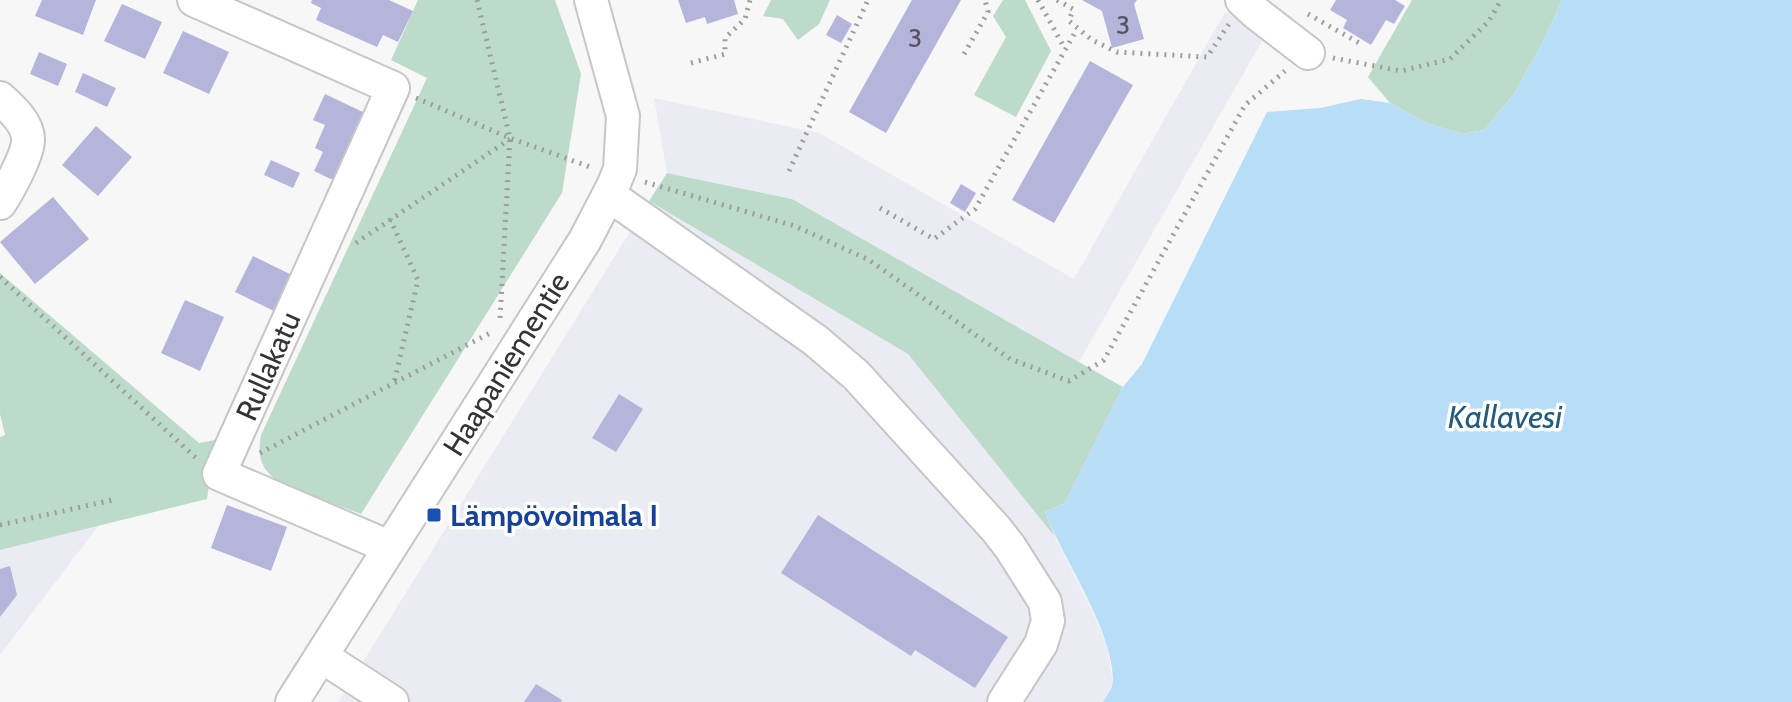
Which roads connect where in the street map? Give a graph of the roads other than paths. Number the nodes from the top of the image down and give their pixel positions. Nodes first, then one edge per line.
1 (194, 0) edge
2 (591, 0) edge
3 (1243, 1) edge
4 (1308, 53) road end
5 (0, 98) edge
6 (597, 188) junction
7 (0, 203) edge
8 (389, 547) junction
9 (321, 656) junction
10 (292, 702) edge
11 (392, 702) edge
12 (1004, 702) edge

1 - 8 street, Rullakatu
2 - 6 street, Haapaniementie
3 - 4 street
5 - 7 street
6 - 8 street, Haapaniementie
6 - 12 street
8 - 9 street, Haapaniementie
9 - 10 street, Haapaniementie
9 - 11 street

